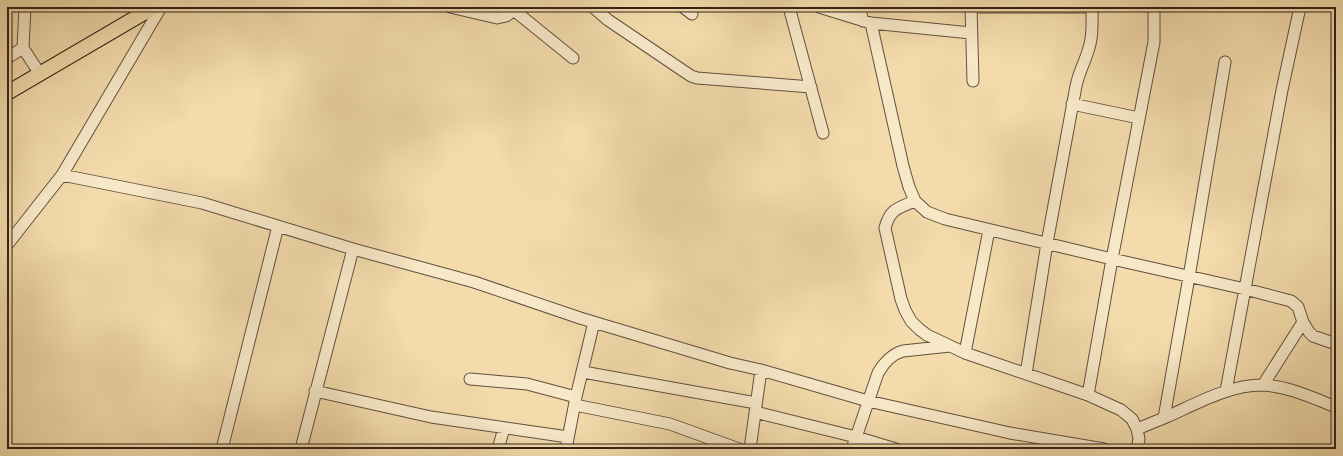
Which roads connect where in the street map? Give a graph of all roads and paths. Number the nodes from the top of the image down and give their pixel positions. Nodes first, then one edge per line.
1 (25, 7) edge
2 (154, 7) edge
3 (161, 7) edge
4 (450, 7) edge
5 (593, 7) edge
6 (789, 7) edge
7 (819, 7) edge
8 (859, 7) edge
9 (1154, 7) edge
10 (1300, 7) edge
11 (512, 9) edge
12 (137, 11) edge
13 (867, 22) junction
14 (971, 33) junction
15 (23, 48) junction
16 (7, 58) edge
17 (573, 58) dead end
18 (1225, 62) dead end
19 (40, 74) junction
20 (973, 81) dead end
21 (811, 87) junction
22 (7, 93) edge
23 (1072, 104) junction
24 (1139, 118) junction
25 (824, 133) dead end
26 (62, 175) junction
27 (915, 201) junction
28 (278, 226) junction
29 (989, 230) junction
30 (1046, 243) junction
31 (7, 244) edge
32 (353, 249) junction
33 (1112, 259) junction
34 (1189, 277) junction
35 (1246, 289) junction
36 (594, 322) junction
37 (1303, 322) junction
38 (1336, 344) edge
39 (951, 346) junction
40 (965, 353) junction
41 (761, 370) junction
42 (583, 372) junction
43 (1026, 374) junction
44 (470, 379) dead end
45 (1263, 385) junction
46 (316, 391) junction
47 (1226, 391) junction
48 (1088, 395) junction
49 (575, 401) junction
50 (868, 401) junction
51 (1336, 407) edge
52 (756, 408) junction
53 (1164, 418) junction
54 (504, 428) junction
55 (1137, 429) junction
56 (568, 437) junction
57 (861, 442) edge
58 (222, 449) edge
59 (303, 449) edge
60 (498, 449) edge
61 (566, 449) edge
62 (739, 449) edge
63 (750, 449) edge
64 (852, 449) edge
65 (896, 449) edge
66 (1104, 449) edge
67 (1137, 449) edge

1 - 15 street
2 - 12 main road
3 - 26 street
4 - 11 street
5 - 21 street
6 - 21 street
7 - 13 street
8 - 13 street
9 - 24 street
10 - 35 street
11 - 17 street
12 - 19 main road
13 - 14 street
13 - 27 street
14 - 20 street
14 - 23 street
15 - 16 street
15 - 19 street
18 - 34 street
19 - 22 main road
21 - 25 street
23 - 24 street
23 - 30 street
24 - 33 street
26 - 28 street
26 - 31 street
27 - 29 street
27 - 39 street
28 - 32 street
28 - 58 street
29 - 30 street
29 - 40 street
30 - 33 street
30 - 43 street
32 - 36 street
32 - 46 street
33 - 34 street
33 - 48 street
34 - 35 street
34 - 53 street
35 - 37 street
35 - 47 street
36 - 41 street
36 - 42 street
37 - 38 street
37 - 45 street
39 - 40 street
39 - 50 street
40 - 43 street
41 - 50 street
41 - 52 street
42 - 49 street
42 - 52 street
43 - 48 street
44 - 49 street
45 - 47 street
45 - 51 street
46 - 54 street
46 - 59 street
47 - 53 street
48 - 55 street
49 - 56 street
49 - 62 street
50 - 57 street
50 - 66 street
52 - 57 street
52 - 63 street
53 - 55 street
54 - 56 street
54 - 60 street
55 - 67 street
56 - 61 street
57 - 64 street
57 - 65 street

